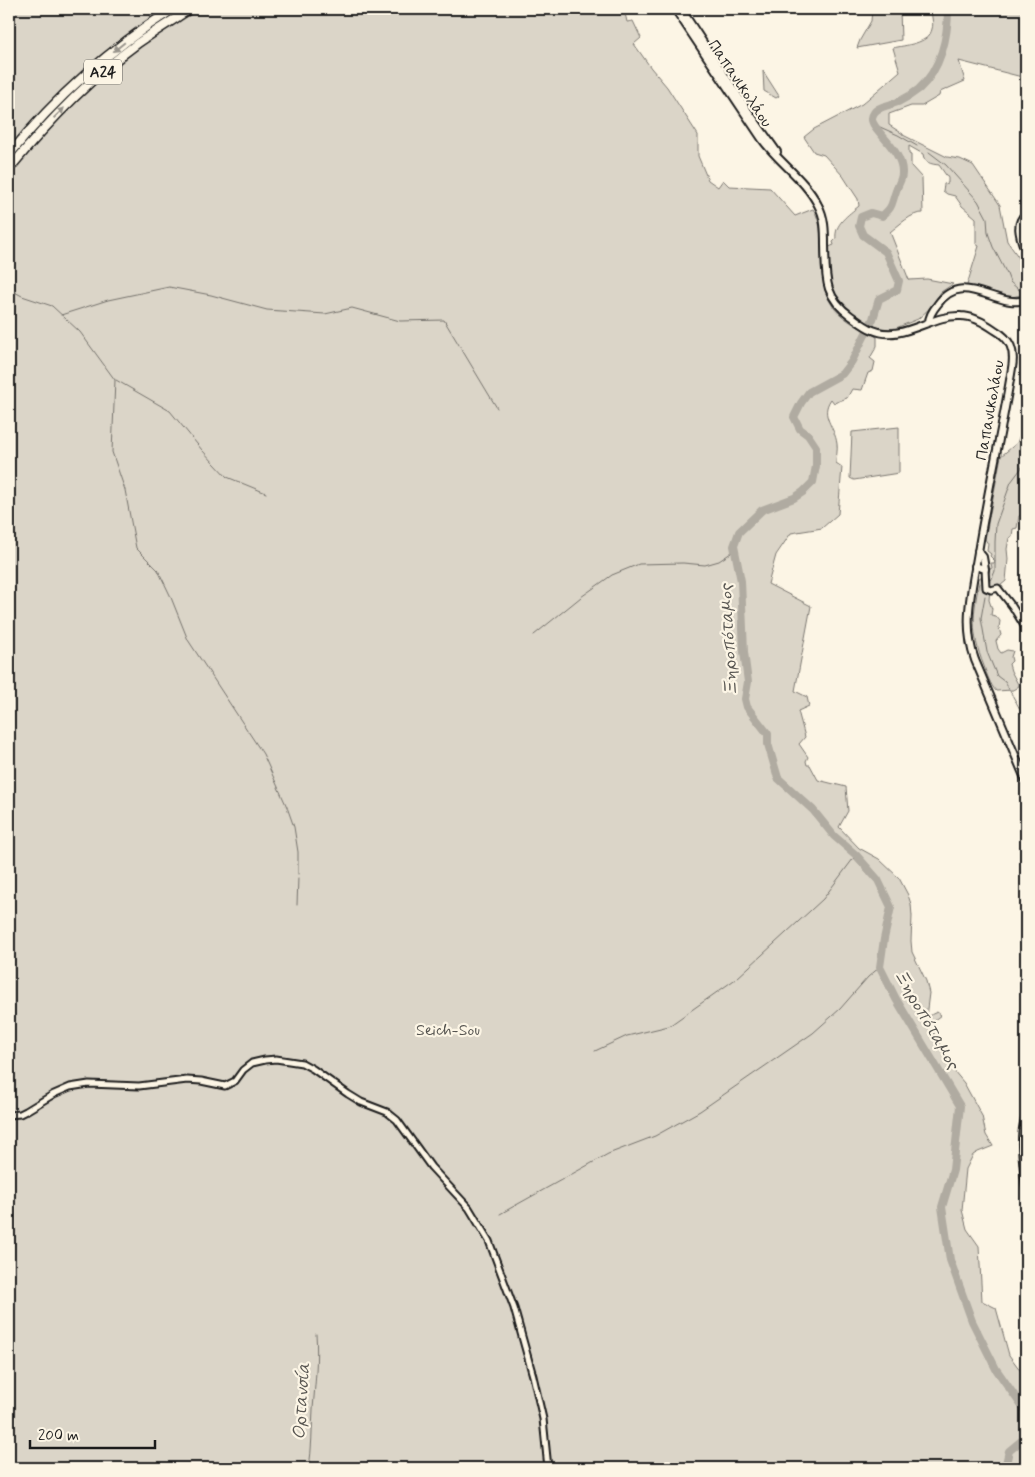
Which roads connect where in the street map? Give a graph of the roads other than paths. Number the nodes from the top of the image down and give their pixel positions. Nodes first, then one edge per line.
1 (166, 9) edge
2 (173, 9) edge
3 (190, 9) edge
4 (675, 9) edge
5 (681, 9) edge
6 (132, 36) junction
7 (9, 155) edge
8 (9, 169) edge
9 (790, 169) junction
10 (1026, 214) edge
11 (1026, 254) edge
12 (1026, 300) edge
13 (929, 322) junction
14 (978, 552) junction
15 (984, 561) junction
16 (976, 563) junction
17 (985, 568) junction
18 (1026, 629) edge
19 (1026, 781) edge
20 (9, 1115) edge
21 (1026, 1116) edge
22 (1026, 1188) edge
23 (548, 1468) edge

1 - 6 highway
2 - 6 highway, Α24
8 -> 3 highway, Α24
4 - 9 main road, Παπανικολάου
5 - 9 main road, Παπανικολάου
6 -> 7 highway, Α24
9 - 13 main road, Παπανικολάου
10 - 11 main road
12 - 13 main road
13 - 14 main road, Παπανικολάου
14 - 15 main road
14 - 16 main road, Παπανικολάου
15 - 16 main road
15 - 17 main road
16 - 17 main road
16 - 19 main road, Παπανικολάου
17 - 18 street
20 - 23 street
21 - 22 main road

